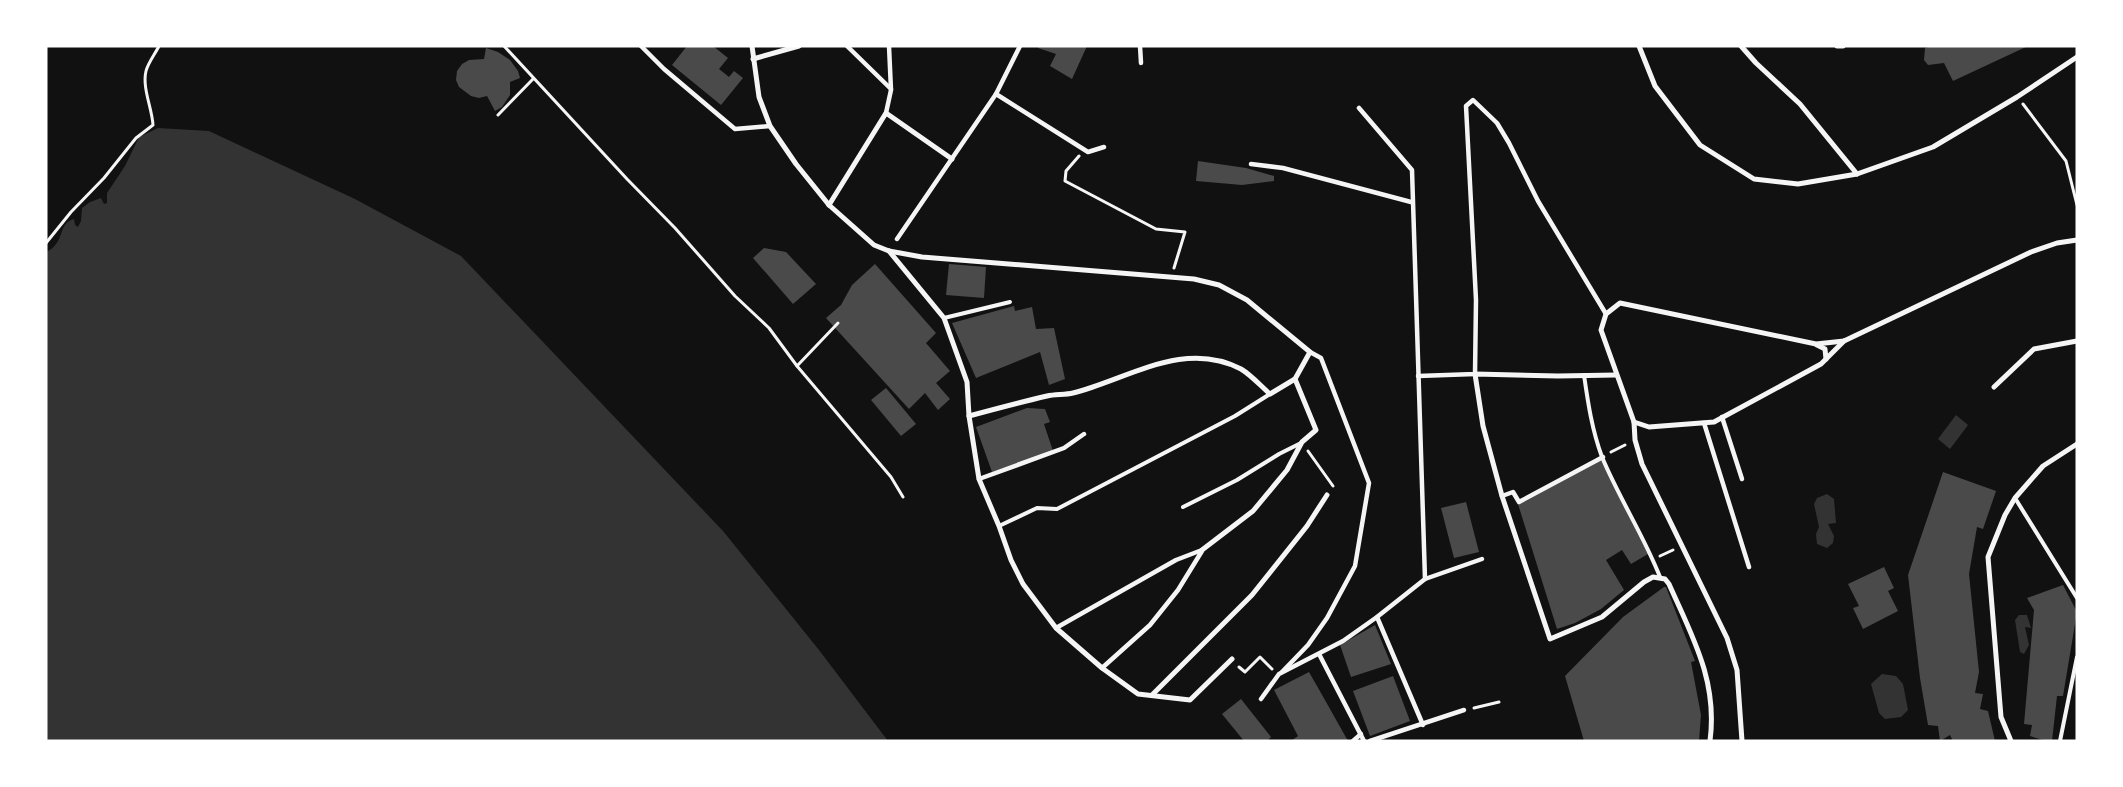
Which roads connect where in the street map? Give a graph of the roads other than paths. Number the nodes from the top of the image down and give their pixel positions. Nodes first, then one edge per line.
1 (641, 46) edge
2 (752, 46) edge
3 (799, 46) edge
4 (847, 46) edge
5 (889, 46) edge
6 (1020, 46) edge
7 (1140, 46) edge
8 (1639, 46) edge
9 (1741, 46) edge
10 (1837, 46) edge
11 (1843, 46) edge
12 (2077, 57) edge
13 (753, 59) junction
14 (1141, 63) dead end
15 (891, 90) junction
16 (996, 94) junction
17 (1359, 108) dead end
18 (886, 113) junction
19 (770, 126) junction
20 (1104, 147) dead end
21 (952, 159) junction
22 (1251, 164) dead end
23 (1857, 174) junction
24 (1412, 202) junction
25 (829, 205) junction
26 (896, 239) dead end
27 (2077, 240) edge
28 (888, 250) junction
29 (1010, 302) dead end
30 (1606, 314) junction
31 (944, 318) junction
32 (1844, 340) junction
33 (2077, 341) edge
34 (1816, 344) junction
35 (1310, 352) junction
36 (1826, 359) junction
37 (1475, 374) junction
38 (1616, 374) junction
39 (1584, 375) junction
40 (1418, 376) junction
41 (1295, 379) junction
42 (1994, 387) dead end
43 (1270, 394) junction
44 (969, 416) junction
45 (1722, 417) junction
46 (1634, 422) junction
47 (1704, 424) junction
48 (1084, 434) dead end
49 (1302, 442) junction
50 (2077, 444) edge
51 (1306, 448) road end
52 (1602, 457) junction
53 (1742, 478) dead end
54 (979, 479) junction
55 (1327, 495) road end
56 (1502, 496) junction
57 (2015, 498) junction
58 (1182, 507) dead end
59 (999, 526) junction
60 (1202, 550) junction
61 (1482, 559) dead end
62 (1749, 567) dead end
63 (1660, 577) junction
64 (1425, 580) junction
65 (2077, 598) edge
66 (1377, 617) junction
67 (1056, 628) junction
68 (1319, 654) junction
69 (2077, 657) edge
70 (1232, 659) road end
71 (1102, 668) junction
72 (1279, 674) junction
73 (1152, 695) junction
74 (1262, 699) dead end
75 (1464, 710) road end
76 (1423, 725) junction
77 (1362, 734) junction
78 (1353, 741) edge
79 (1364, 741) edge
80 (1370, 741) edge
81 (1710, 741) edge
82 (1742, 741) edge
83 (2012, 741) edge
84 (2060, 741) edge

1 - 19 street
2 - 13 street
3 - 13 street
4 - 15 street
5 - 15 street
6 - 16 street
7 - 14 street
8 - 23 street
9 - 23 street
10 - 11 street
12 - 23 street
13 - 19 street
15 - 18 street
16 - 20 street
16 - 21 street
17 - 24 street
18 - 21 street
18 - 25 street
19 - 25 street
21 - 26 street
22 - 24 street
24 - 40 street
25 - 28 street
27 - 32 street
28 - 31 street
28 - 35 street
29 - 31 lane
30 - 34 street
30 - 37 street
30 - 38 street
31 - 44 street
32 - 34 street
32 - 36 street
33 - 42 street
34 - 36 street
35 - 41 street
35 - 72 street
36 - 45 street
37 - 39 street
37 - 40 street
37 - 56 street
38 - 39 street
38 - 46 street
39 - 52 lane
40 - 64 street
41 - 43 street
41 - 49 street
43 - 44 street
43 - 59 lane
44 - 54 street
45 - 47 street
45 - 53 street
46 - 47 street
46 - 82 street
47 - 62 street
48 - 54 street
49 - 51 street
49 - 58 lane
49 - 60 street
50 - 57 street
52 - 56 street
52 - 63 lane
54 - 59 street
55 - 73 street
56 - 63 street
57 - 65 lane
57 - 83 street
59 - 67 street
60 - 67 street
60 - 71 street
61 - 64 street
63 - 81 street
64 - 66 street
66 - 68 street
66 - 76 street
67 - 71 street
68 - 72 street
68 - 77 street
69 - 84 lane
70 - 73 street
71 - 73 street
72 - 74 street
75 - 76 street
76 - 80 street
77 - 78 street
77 - 79 street

